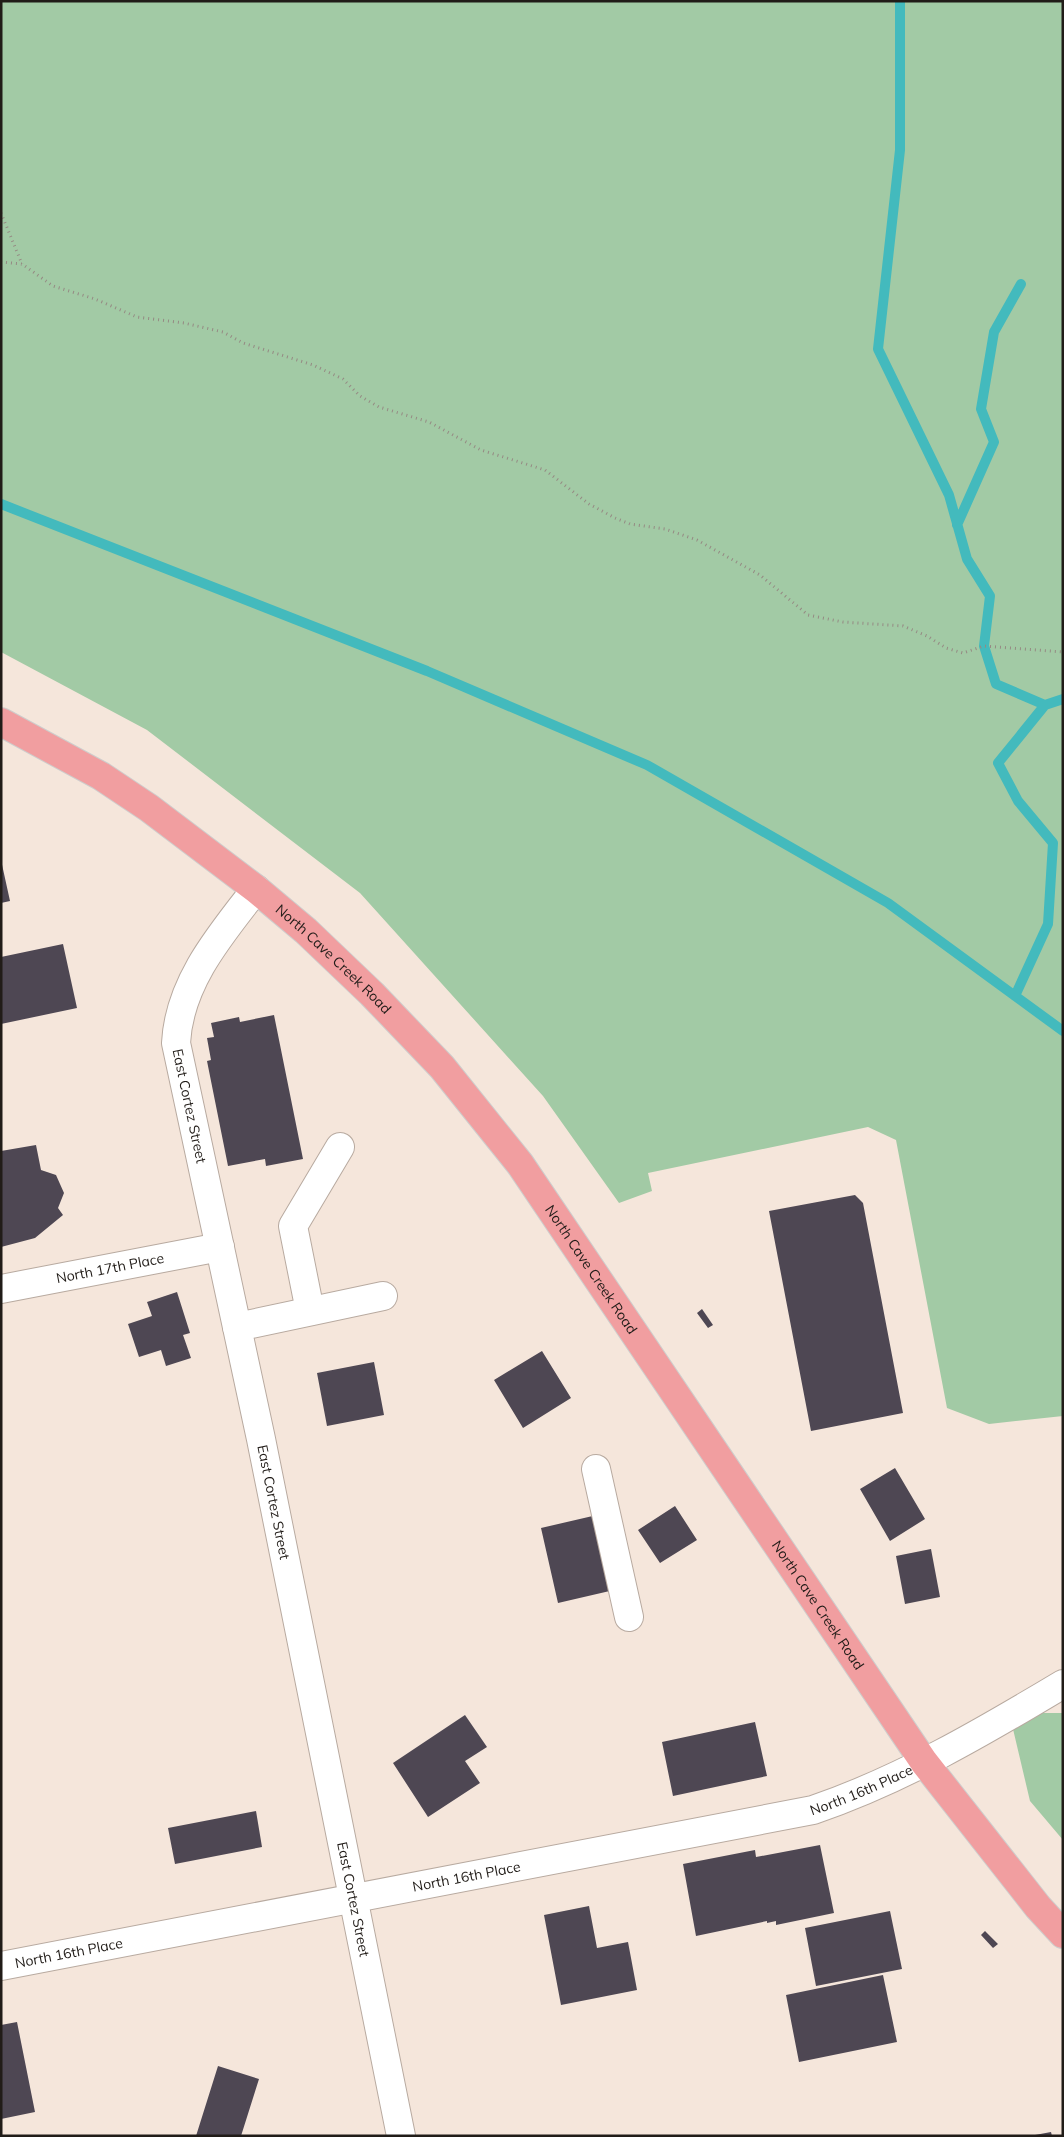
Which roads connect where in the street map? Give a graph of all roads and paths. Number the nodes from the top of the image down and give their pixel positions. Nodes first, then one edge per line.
1 (1, 213) edge
2 (1, 262) edge
3 (22, 264) junction
4 (1063, 652) edge
5 (1, 722) edge
6 (256, 889) junction
7 (340, 1147) dead end
8 (220, 1247) junction
9 (1, 1289) edge
10 (383, 1296) dead end
11 (310, 1311) junction
12 (237, 1327) junction
13 (596, 1469) dead end
14 (629, 1617) dead end
15 (1063, 1684) edge
16 (924, 1762) junction
17 (353, 1900) junction
18 (1063, 1934) edge
19 (1, 1966) edge
20 (401, 2136) edge

1 - 3 path
2 - 3 path
3 - 4 path
5 - 6 main road, North Cave Creek Road
6 - 8 street, East Cortez Street
6 - 16 main road, North Cave Creek Road
7 - 11 street
8 - 9 street, North 17th Place
8 - 12 street, East Cortez Street
10 - 11 street
11 - 12 street
12 - 17 street, East Cortez Street
13 - 14 street
15 - 16 street, North 16th Place
16 - 17 street, North 16th Place
16 - 18 main road, North Cave Creek Road
17 - 19 street, North 16th Place
17 - 20 street, East Cortez Street

